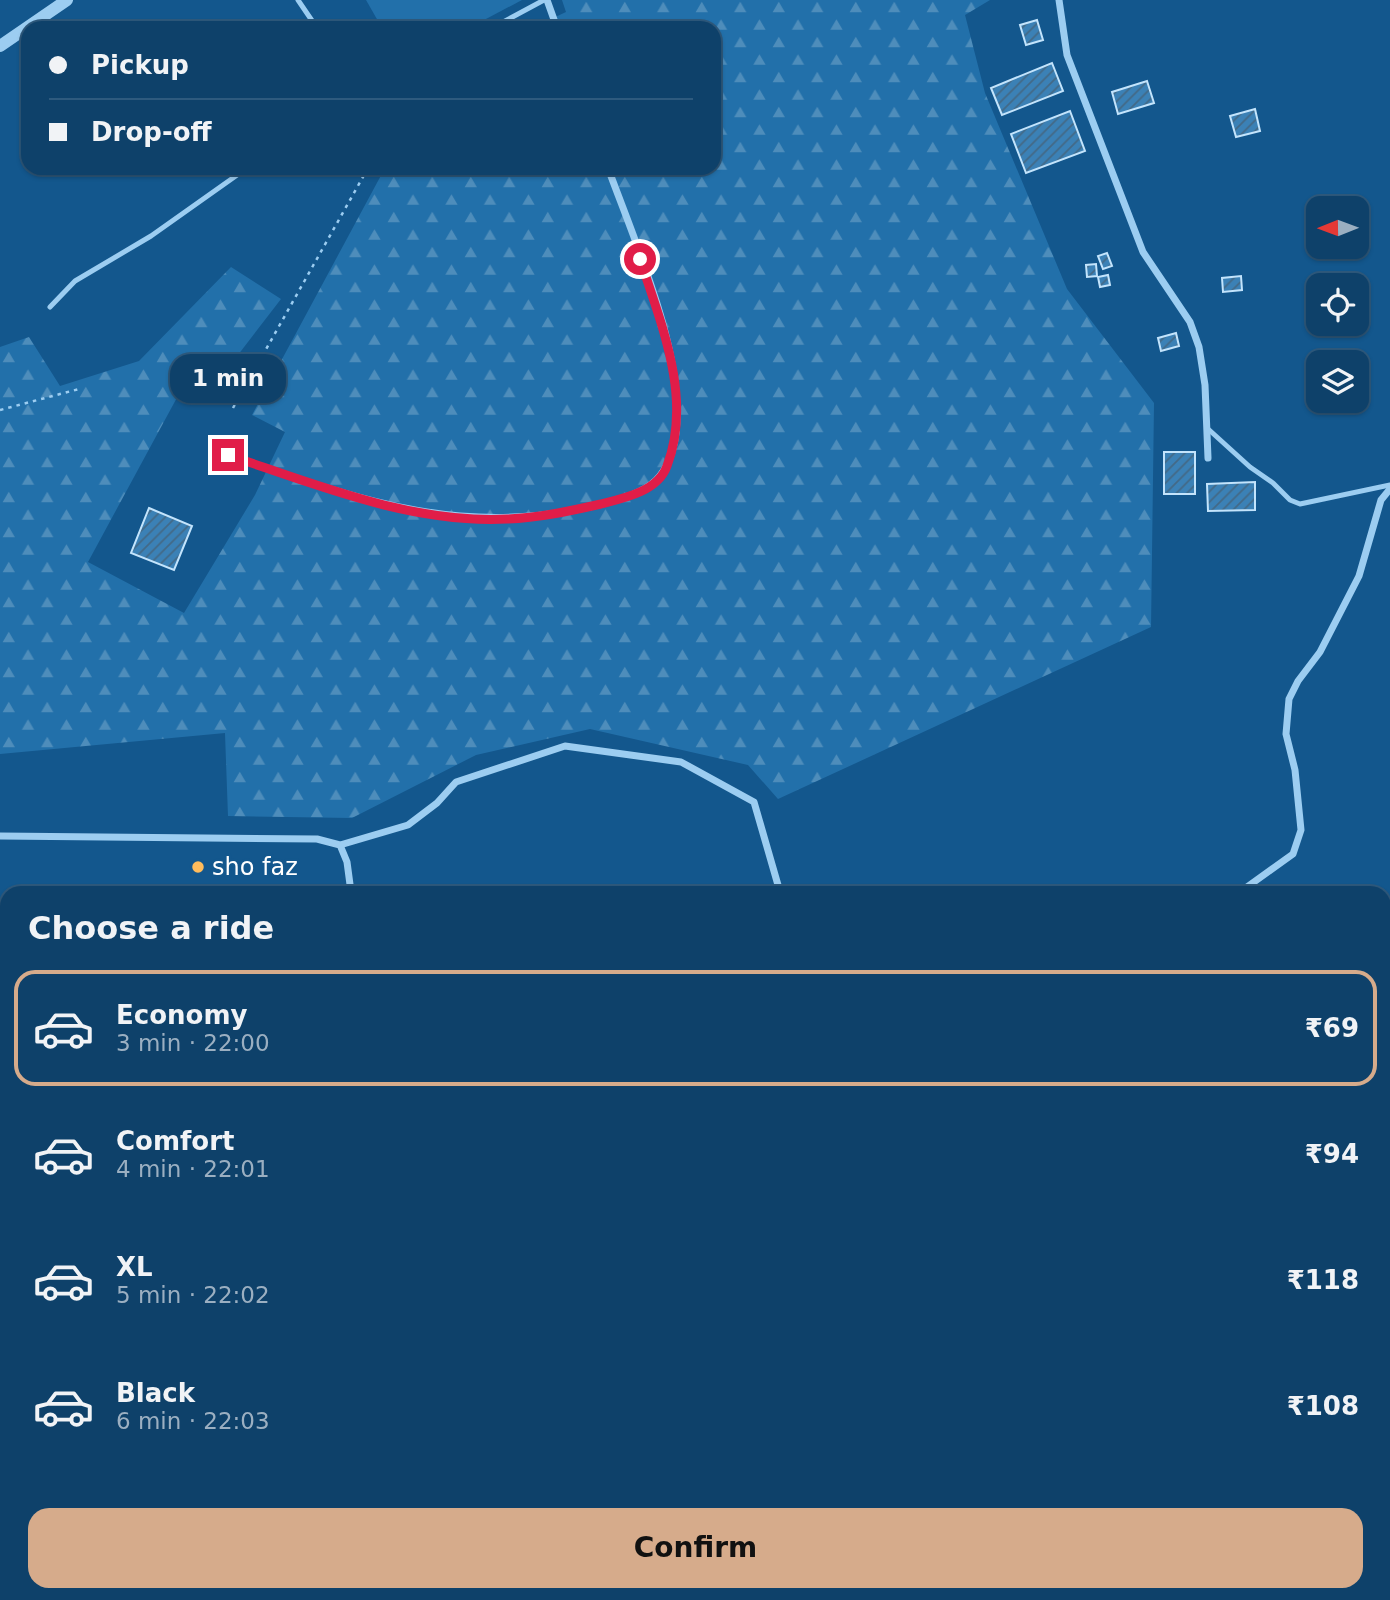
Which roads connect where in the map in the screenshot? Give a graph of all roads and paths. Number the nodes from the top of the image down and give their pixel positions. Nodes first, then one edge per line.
1 (67, 0) edge
2 (298, 0) edge
3 (545, 0) edge
4 (1059, 0) edge
5 (36, 21) edge
6 (312, 21) edge
7 (505, 21) edge
8 (554, 21) edge
9 (21, 32) edge
10 (0, 46) edge
11 (237, 175) edge
12 (364, 175) edge
13 (610, 175) edge
14 (50, 307) dead end
15 (79, 389) dead end
16 (233, 408) dead end
17 (0, 411) edge
18 (1207, 428) junction
19 (228, 455) dead end
20 (1208, 458) dead end
21 (1390, 487) edge
22 (0, 836) edge
23 (340, 845) junction
24 (350, 886) edge
25 (778, 886) edge
26 (1248, 886) edge

1 - 5 street
2 - 6 lane
3 - 7 lane
3 - 8 street
4 - 18 street
9 - 10 street
11 - 14 lane
12 - 16 path
13 - 19 street
15 - 17 path
18 - 20 street
18 - 21 lane
21 - 26 street
22 - 23 street
23 - 24 street
23 - 25 street

